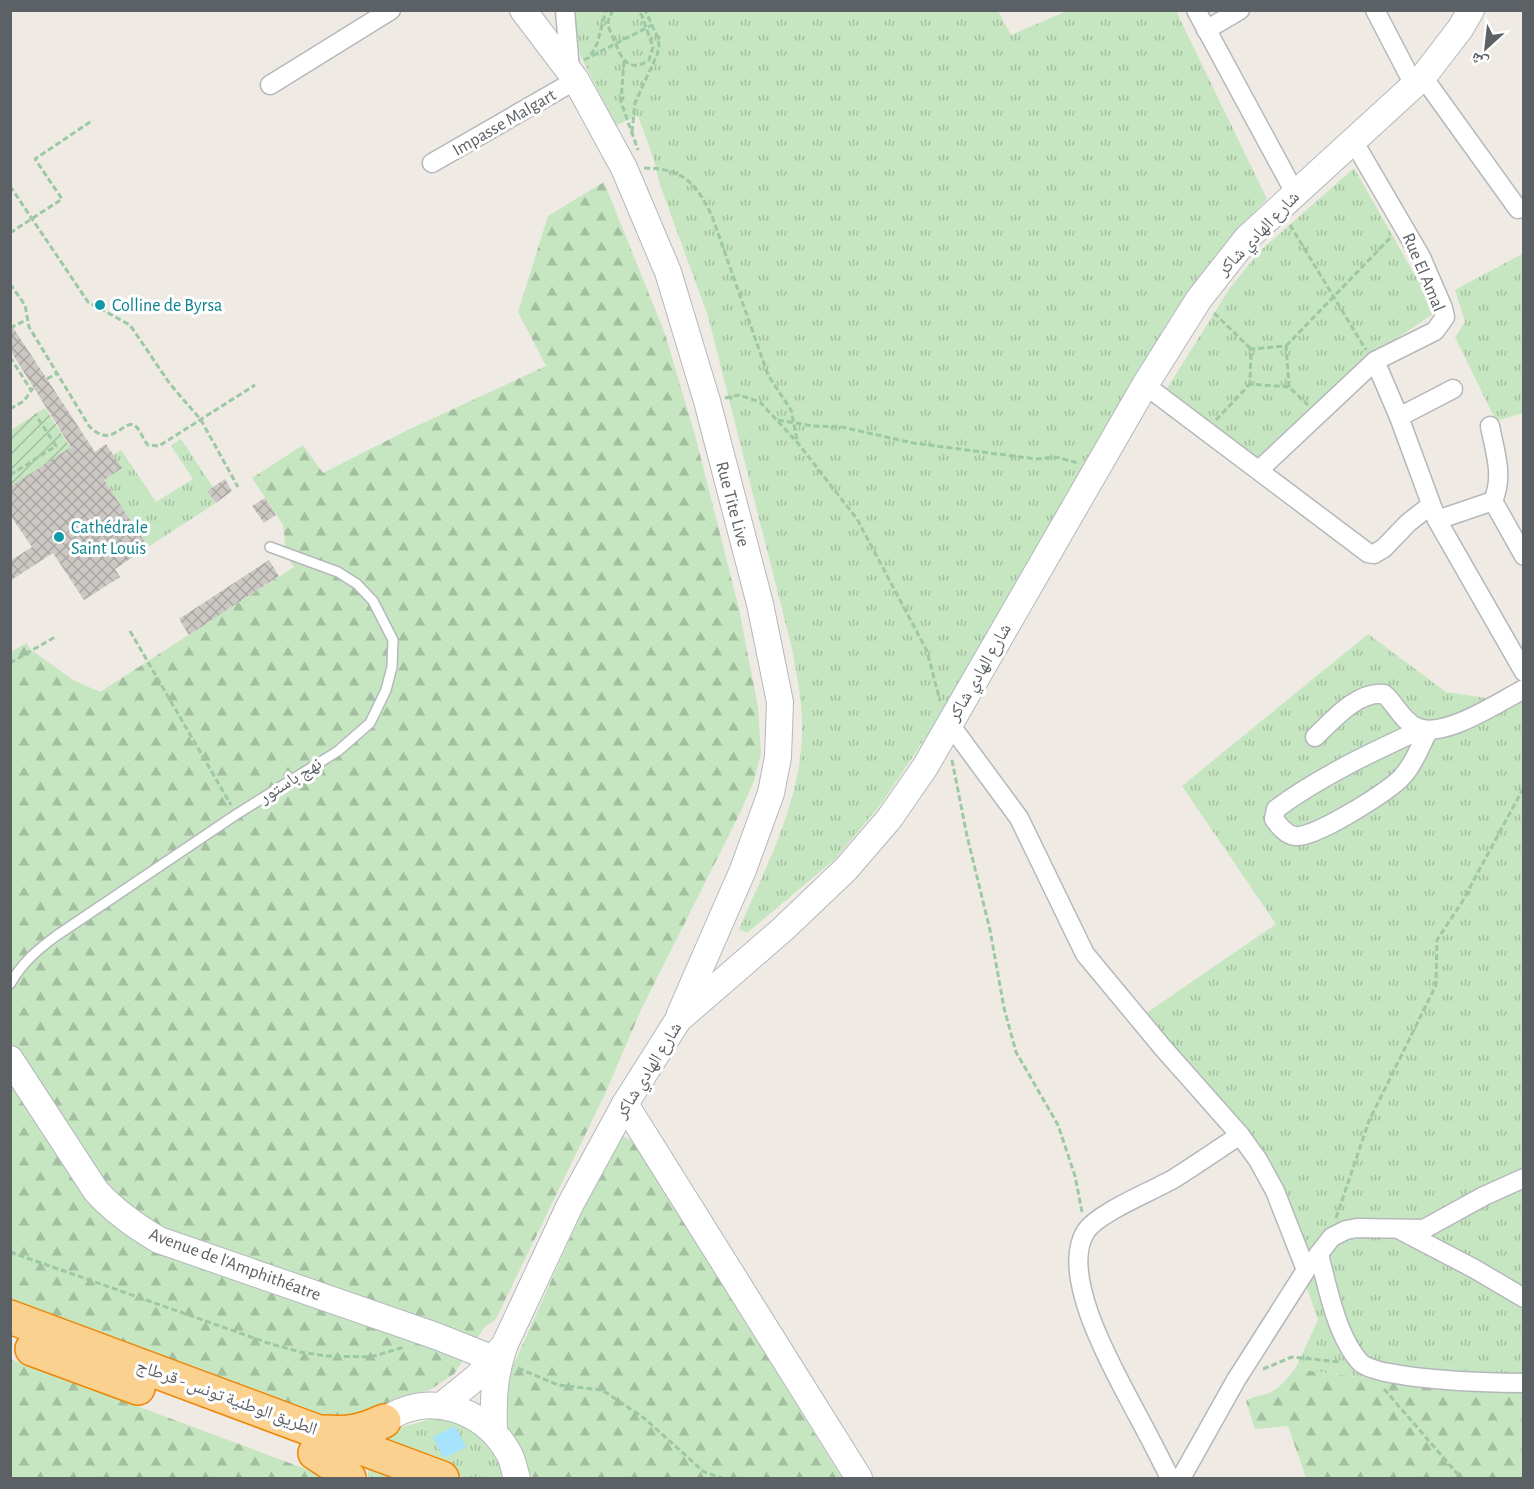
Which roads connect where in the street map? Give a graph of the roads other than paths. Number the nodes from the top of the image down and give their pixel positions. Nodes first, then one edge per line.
1 (391, 10) edge
2 (523, 10) edge
3 (565, 10) edge
4 (1196, 10) edge
5 (1239, 10) edge
6 (1375, 10) edge
7 (1471, 10) edge
8 (1206, 30) junction
9 (579, 69) junction
10 (1419, 81) junction
11 (270, 85) dead end
12 (1354, 142) junction
13 (432, 163) dead end
14 (1287, 201) junction
15 (1518, 209) dead end
16 (1375, 361) junction
17 (1145, 385) junction
18 (1453, 389) dead end
19 (1399, 417) junction
20 (1490, 426) dead end
21 (1259, 471) junction
22 (1492, 501) junction
23 (1434, 513) junction
24 (270, 547) dead end
25 (1524, 556) edge
26 (1524, 672) edge
27 (1524, 689) edge
28 (948, 725) junction
29 (1425, 730) junction
30 (1315, 737) dead end
31 (10, 984) edge
32 (678, 1020) junction
33 (10, 1059) edge
34 (625, 1104) junction
35 (1240, 1135) junction
36 (1524, 1178) edge
37 (1399, 1230) junction
38 (1319, 1254) junction
39 (1306, 1270) junction
40 (1524, 1298) edge
41 (10, 1317) edge
42 (10, 1341) edge
43 (499, 1354) junction
44 (1524, 1383) edge
45 (441, 1406) junction
46 (384, 1421) junction
47 (494, 1431) junction
48 (318, 1442) junction
49 (360, 1471) edge
50 (442, 1479) edge
51 (517, 1479) edge
52 (859, 1479) edge
53 (1170, 1479) edge
54 (1181, 1479) edge

1 - 11 street
2 - 9 street, Rue Tite Live
3 - 9 street
4 - 8 street
5 - 8 street
6 - 10 street
7 - 10 street, شارع الهادي شاكر
8 - 14 street
9 - 13 street, Impasse Malgart
9 - 32 street, Rue Tite Live
10 - 12 street, شارع الهادي شاكر
10 - 15 street
12 - 14 street, شارع الهادي شاكر
12 - 16 street, Rue El Amal
14 - 17 street, شارع الهادي شاكر
16 - 19 street
16 - 21 street, Rue El Amal
17 - 21 street
17 - 28 street, شارع الهادي شاكر
18 - 19 street
19 - 23 street
20 - 22 street
21 - 23 street
22 - 23 street
22 - 25 street
23 - 26 street
24 - 31 lane, نهج باستور
27 - 29 street
28 - 32 street, شارع الهادي شاكر
28 - 35 street
29 - 29 street
29 - 30 street
32 - 34 street, شارع الهادي شاكر
33 - 43 street, Avenue de l'Amphithéatre
34 - 43 street, شارع الهادي شاكر
34 - 52 street
35 - 39 street
35 - 53 street
36 - 37 street
37 - 38 street
37 - 40 street
38 - 39 street
38 - 44 street
39 - 54 street
41 - 48 highway, الطريق الوطنية تونس - قرطاج
42 - 48 highway, الطريق الوطنية تونس - قرطاج
43 - 45 street
43 - 47 street
45 - 46 street
45 - 47 street
46 - 48 highway
46 - 49 street
47 - 51 street
48 - 49 highway
49 - 50 highway

